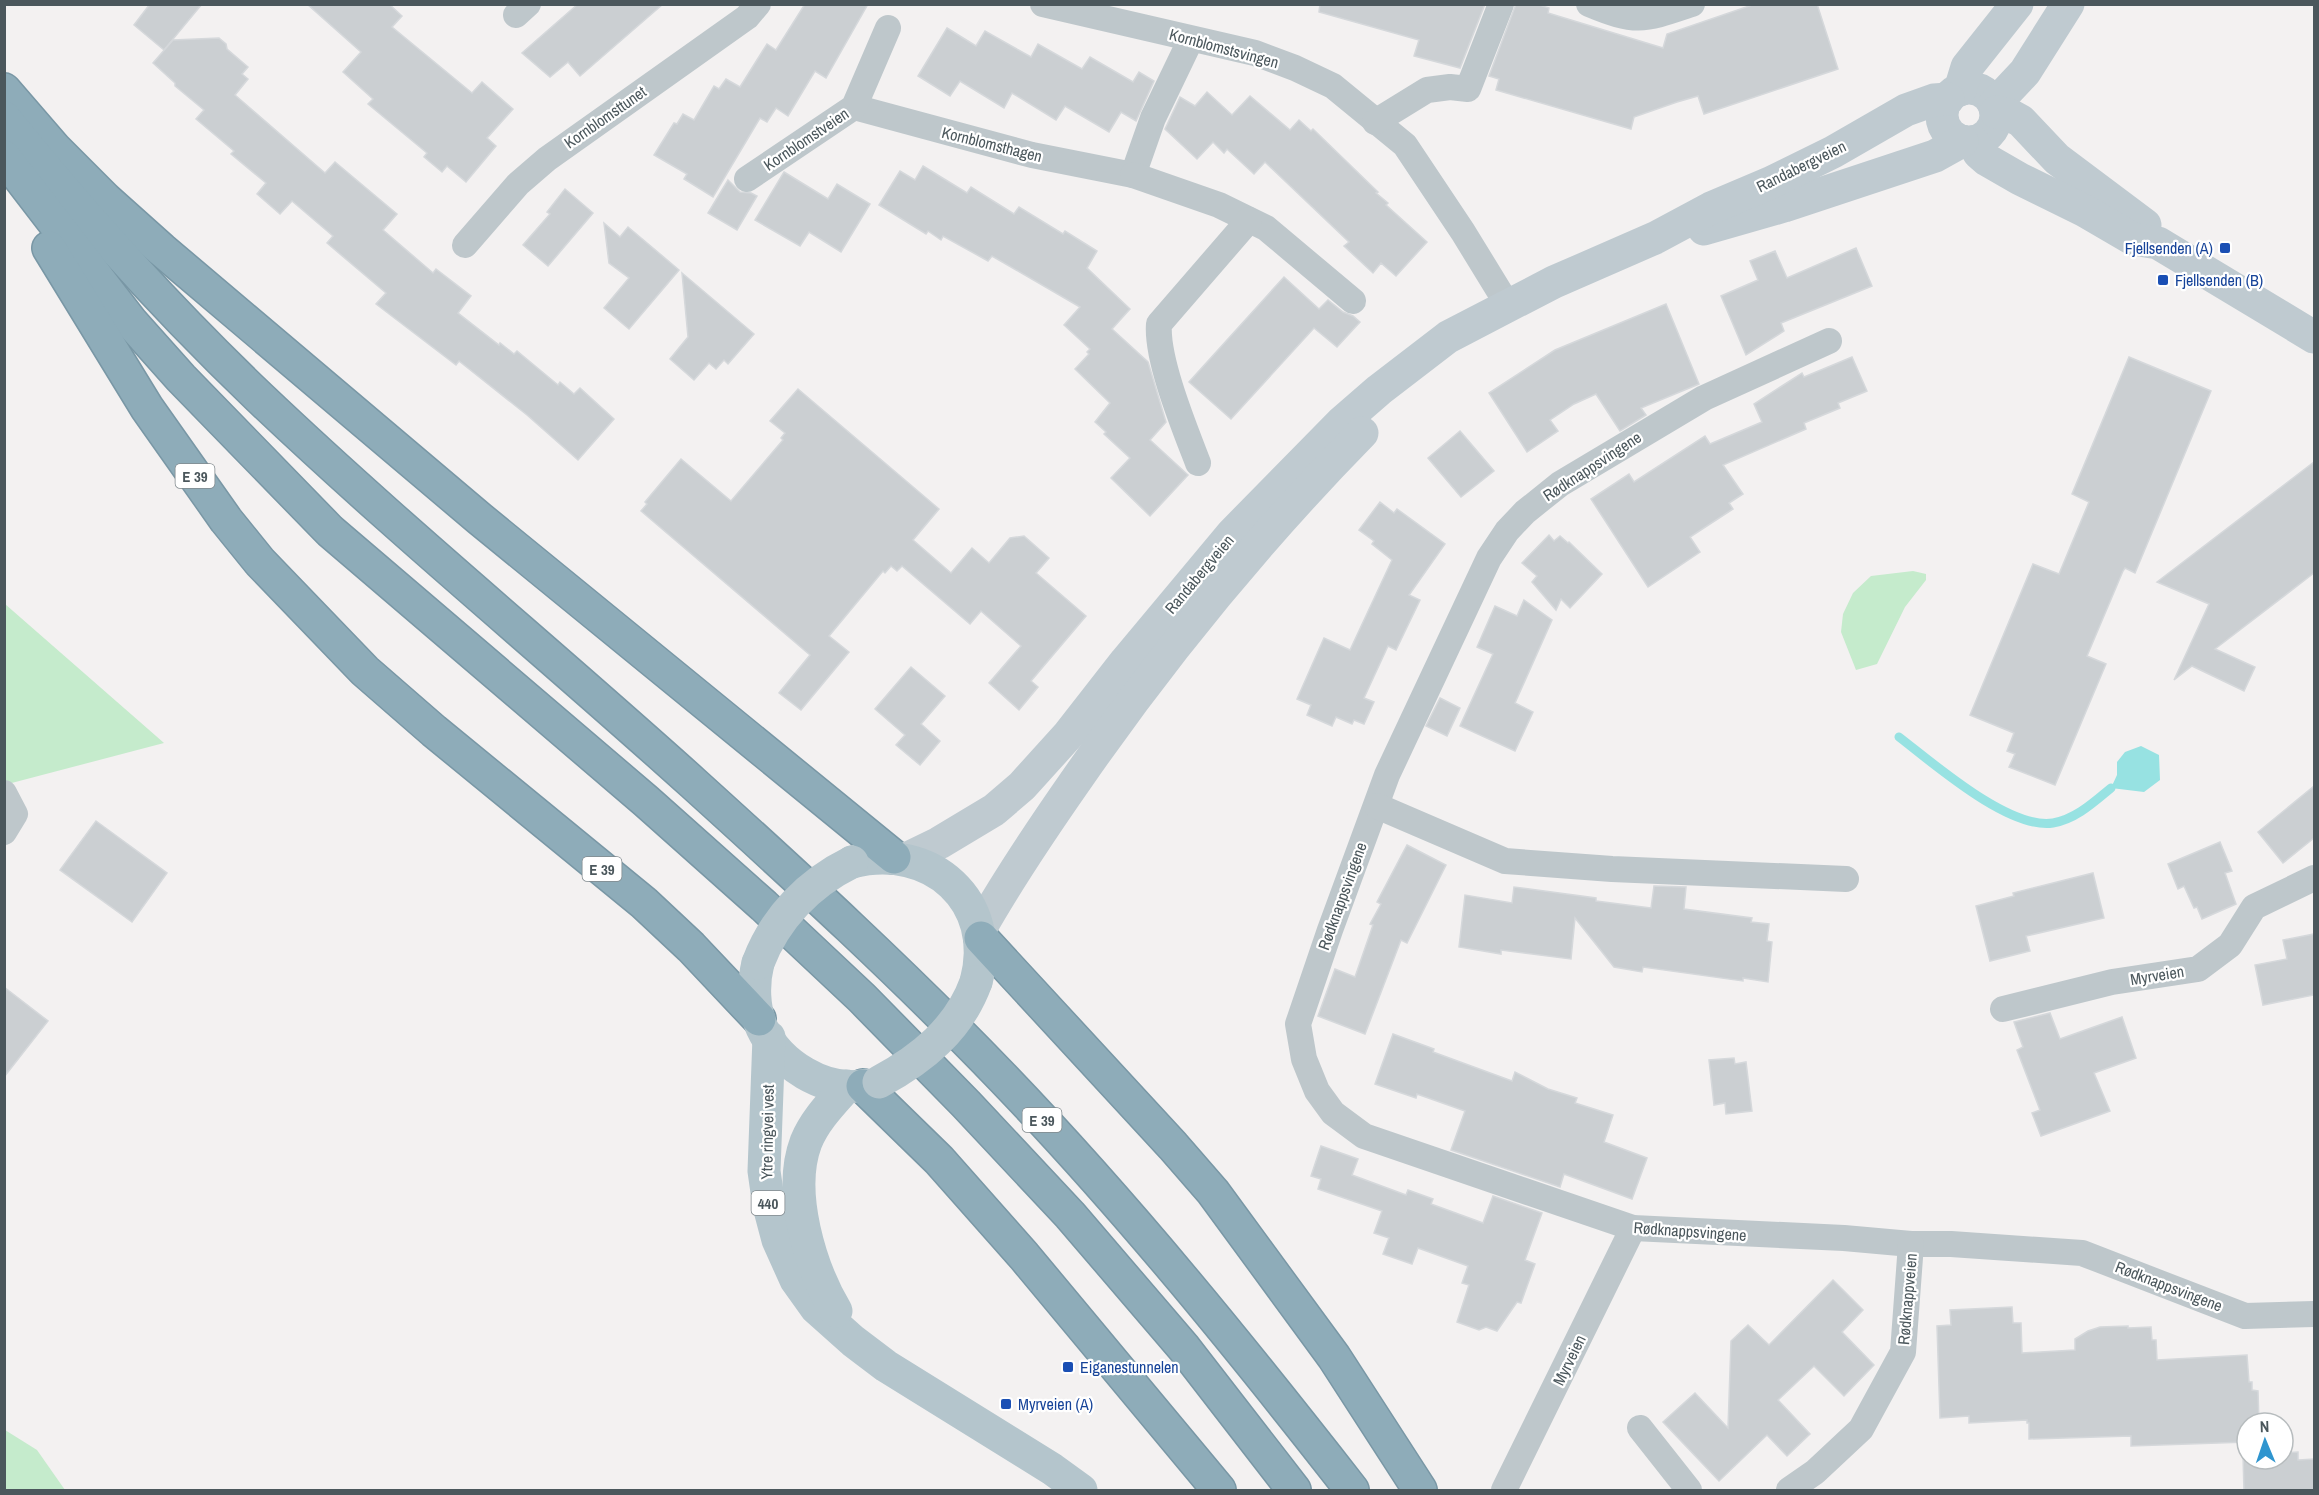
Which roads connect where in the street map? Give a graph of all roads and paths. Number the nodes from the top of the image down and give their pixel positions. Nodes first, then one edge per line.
1 (758, 4) edge
2 (1043, 4) edge
3 (1501, 4) edge
4 (1589, 4) edge
5 (1692, 4) edge
6 (2017, 4) edge
7 (2067, 4) edge
8 (888, 28) dead end
9 (1191, 39) junction
10 (4, 90) edge
11 (1954, 95) junction
12 (854, 107) junction
13 (1995, 108) junction
14 (4, 118) edge
15 (1375, 122) junction
16 (1967, 142) junction
17 (4, 157) edge
18 (1133, 175) junction
19 (747, 179) dead end
20 (4, 182) edge
21 (1249, 220) junction
22 (1655, 238) junction
23 (2158, 243) junction
24 (465, 245) dead end
25 (1353, 301) dead end
26 (1509, 308) junction
27 (2314, 337) edge
28 (1829, 341) dead end
29 (1198, 463) dead end
30 (4, 793) edge
31 (1377, 806) junction
32 (4, 832) edge
33 (900, 858) junction
34 (2314, 878) edge
35 (1846, 879) dead end
36 (980, 934) junction
37 (2003, 1009) dead end
38 (764, 1028) junction
39 (863, 1085) junction
40 (1633, 1228) junction
41 (1911, 1244) junction
42 (2314, 1314) edge
43 (853, 1341) junction
44 (1640, 1428) dead end
45 (1081, 1491) edge
46 (1219, 1491) edge
47 (1294, 1491) edge
48 (1352, 1491) edge
49 (1420, 1491) edge
50 (1504, 1491) edge
51 (1689, 1491) edge
52 (1789, 1491) edge

1 - 24 street, Kornblomsttunet
2 - 9 street, Kornblomstsvingen
3 - 15 street
4 - 5 street
6 - 11 main road
7 - 13 main road
8 - 12 street, Kornblomstveien
9 - 15 street, Kornblomstsvingen
9 - 18 street
10 - 33 highway
11 - 13 main road
11 - 16 main road
11 - 22 main road, Randabergveien
12 - 18 street, Kornblomsthagen
12 - 19 street, Kornblomstveien
13 - 16 main road
13 - 23 main road
14 - 48 highway, E 39
15 - 26 street, Kornblomstsvingen
16 - 22 main road, Randabergveien
16 - 23 main road
17 - 47 highway, E 39
18 - 21 street, Kornblomsthagen
20 - 38 highway, E 39
21 - 25 street, Kornblomsthagen
21 - 29 street
22 - 26 main road, Randabergveien
23 - 27 main road
26 - 33 main road, Randabergveien
26 - 36 main road, Randabergveien
28 - 31 street, Rødknappsvingene
30 - 32 street
31 - 35 street
31 - 40 street, Rødknappsvingene
33 - 36 main road, 440
33 - 38 main road, 440, bridge
34 - 37 street, Myrveien
36 - 39 main road, 440, bridge
36 - 49 highway
38 - 39 main road
38 - 43 main road, Ytre ringvei vest / 440
39 - 43 main road, Ytre ringvei vest / 440
39 - 46 highway
40 - 41 street, Rødknappsvingene
40 - 50 street, Myrveien
41 - 42 street, Rødknappsvingene
41 - 52 street, Rødknappveien
43 - 45 main road, Ytre ringvei vest / 440
44 - 51 street

